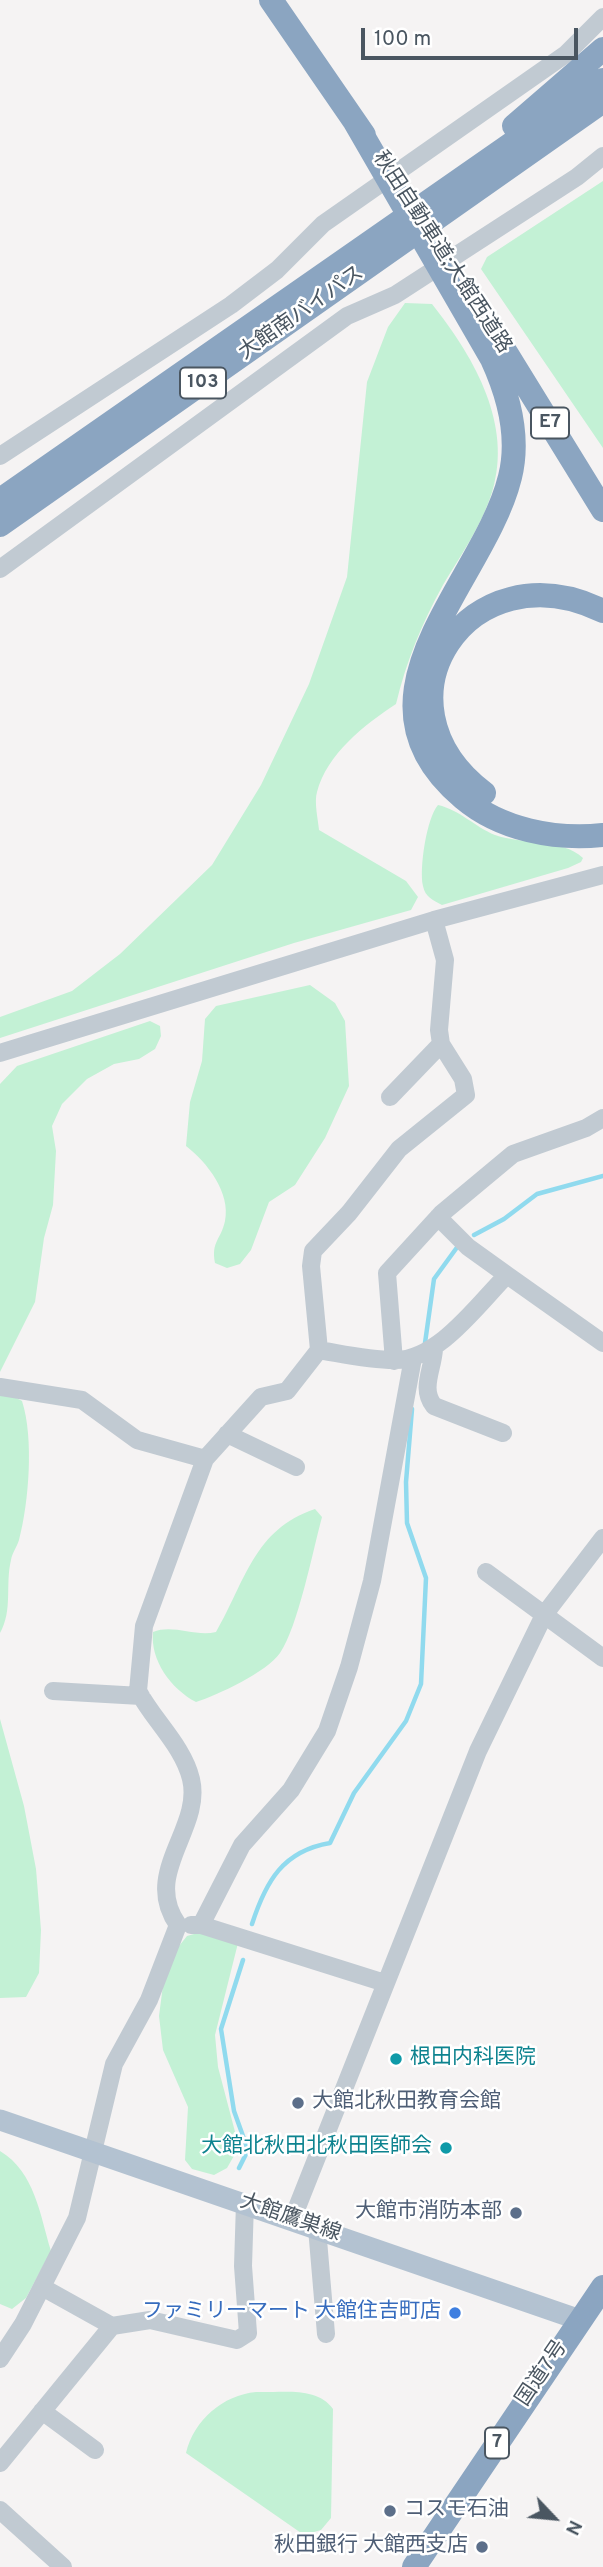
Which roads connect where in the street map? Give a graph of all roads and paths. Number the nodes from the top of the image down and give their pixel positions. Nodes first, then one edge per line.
1 (271, 0) edge
2 (603, 17) edge
3 (603, 49) edge
4 (603, 80) edge
5 (603, 101) edge
6 (603, 111) edge
7 (603, 156) edge
8 (406, 242) junction
9 (326, 273) junction
10 (459, 289) junction
11 (496, 336) junction
12 (0, 456) edge
13 (603, 484) edge
14 (0, 500) edge
15 (603, 510) edge
16 (0, 524) edge
17 (2, 564) edge
18 (603, 611) edge
19 (603, 819) edge
20 (603, 835) edge
21 (603, 875) edge
22 (434, 920) junction
23 (441, 1044) junction
24 (0, 1053) edge
25 (390, 1097) dead end
26 (603, 1118) edge
27 (438, 1217) junction
28 (507, 1275) junction
29 (603, 1343) edge
30 (434, 1349) junction
31 (318, 1350) junction
32 (413, 1358) junction
33 (394, 1361) junction
34 (0, 1387) edge
35 (503, 1433) dead end
36 (227, 1434) junction
37 (205, 1460) junction
38 (296, 1467) dead end
39 (603, 1538) edge
40 (486, 1572) dead end
41 (544, 1615) junction
42 (603, 1658) edge
43 (53, 1691) dead end
44 (141, 1696) junction
45 (178, 1925) junction
46 (201, 1925) junction
47 (385, 1983) junction
48 (0, 2120) edge
49 (93, 2152) junction
50 (245, 2203) junction
51 (292, 2220) junction
52 (317, 2228) junction
53 (42, 2287) junction
54 (602, 2292) edge
55 (580, 2320) junction
56 (112, 2326) junction
57 (326, 2334) dead end
58 (0, 2359) edge
59 (42, 2411) junction
60 (94, 2450) dead end
61 (0, 2463) edge
62 (0, 2510) edge
63 (63, 2567) edge
64 (414, 2567) edge

1 - 10 highway, 秋田自動車道;大館西道路 / E7
2 - 12 street
3 - 9 highway
4 - 9 highway, 大館南バイパス / 103
5 - 8 highway, 大館南バイパス / 103
6 - 8 highway
7 - 17 street
8 - 16 highway, 大館南バイパス / 103
9 - 14 highway, 大館南バイパス / 103
10 - 11 highway, 秋田自動車道;大館西道路 / E7
10 - 20 highway
11 - 13 highway
11 - 15 highway, 秋田自動車道;大館西道路 / E7
18 - 19 highway
21 - 22 street
22 - 23 street
22 - 24 street
23 - 25 street
23 - 31 street
26 - 27 street
27 - 28 street
27 - 33 street
28 - 29 street
28 - 30 street
30 - 32 street
30 - 35 street
31 - 33 street
31 - 36 street
32 - 33 street
32 - 46 street
34 - 37 street
36 - 37 street
36 - 38 street
37 - 44 street
39 - 41 street
40 - 41 street
41 - 42 street
41 - 47 street
43 - 44 street
44 - 45 street
45 - 46 street
45 - 49 street
46 - 47 street
47 - 51 street
48 - 49 main road, 大館鷹巣線
49 - 50 main road, 大館鷹巣線
49 - 53 street
50 - 51 main road, 大館鷹巣線
50 - 56 street
51 - 52 main road, 大館鷹巣線
52 - 55 main road, 大館鷹巣線
52 - 57 street
53 - 56 street
53 - 58 street
54 - 55 highway, 国道7号 / 7
55 - 64 highway, 国道7号 / 7
56 - 59 street
59 - 60 street
59 - 61 street
62 - 63 street

